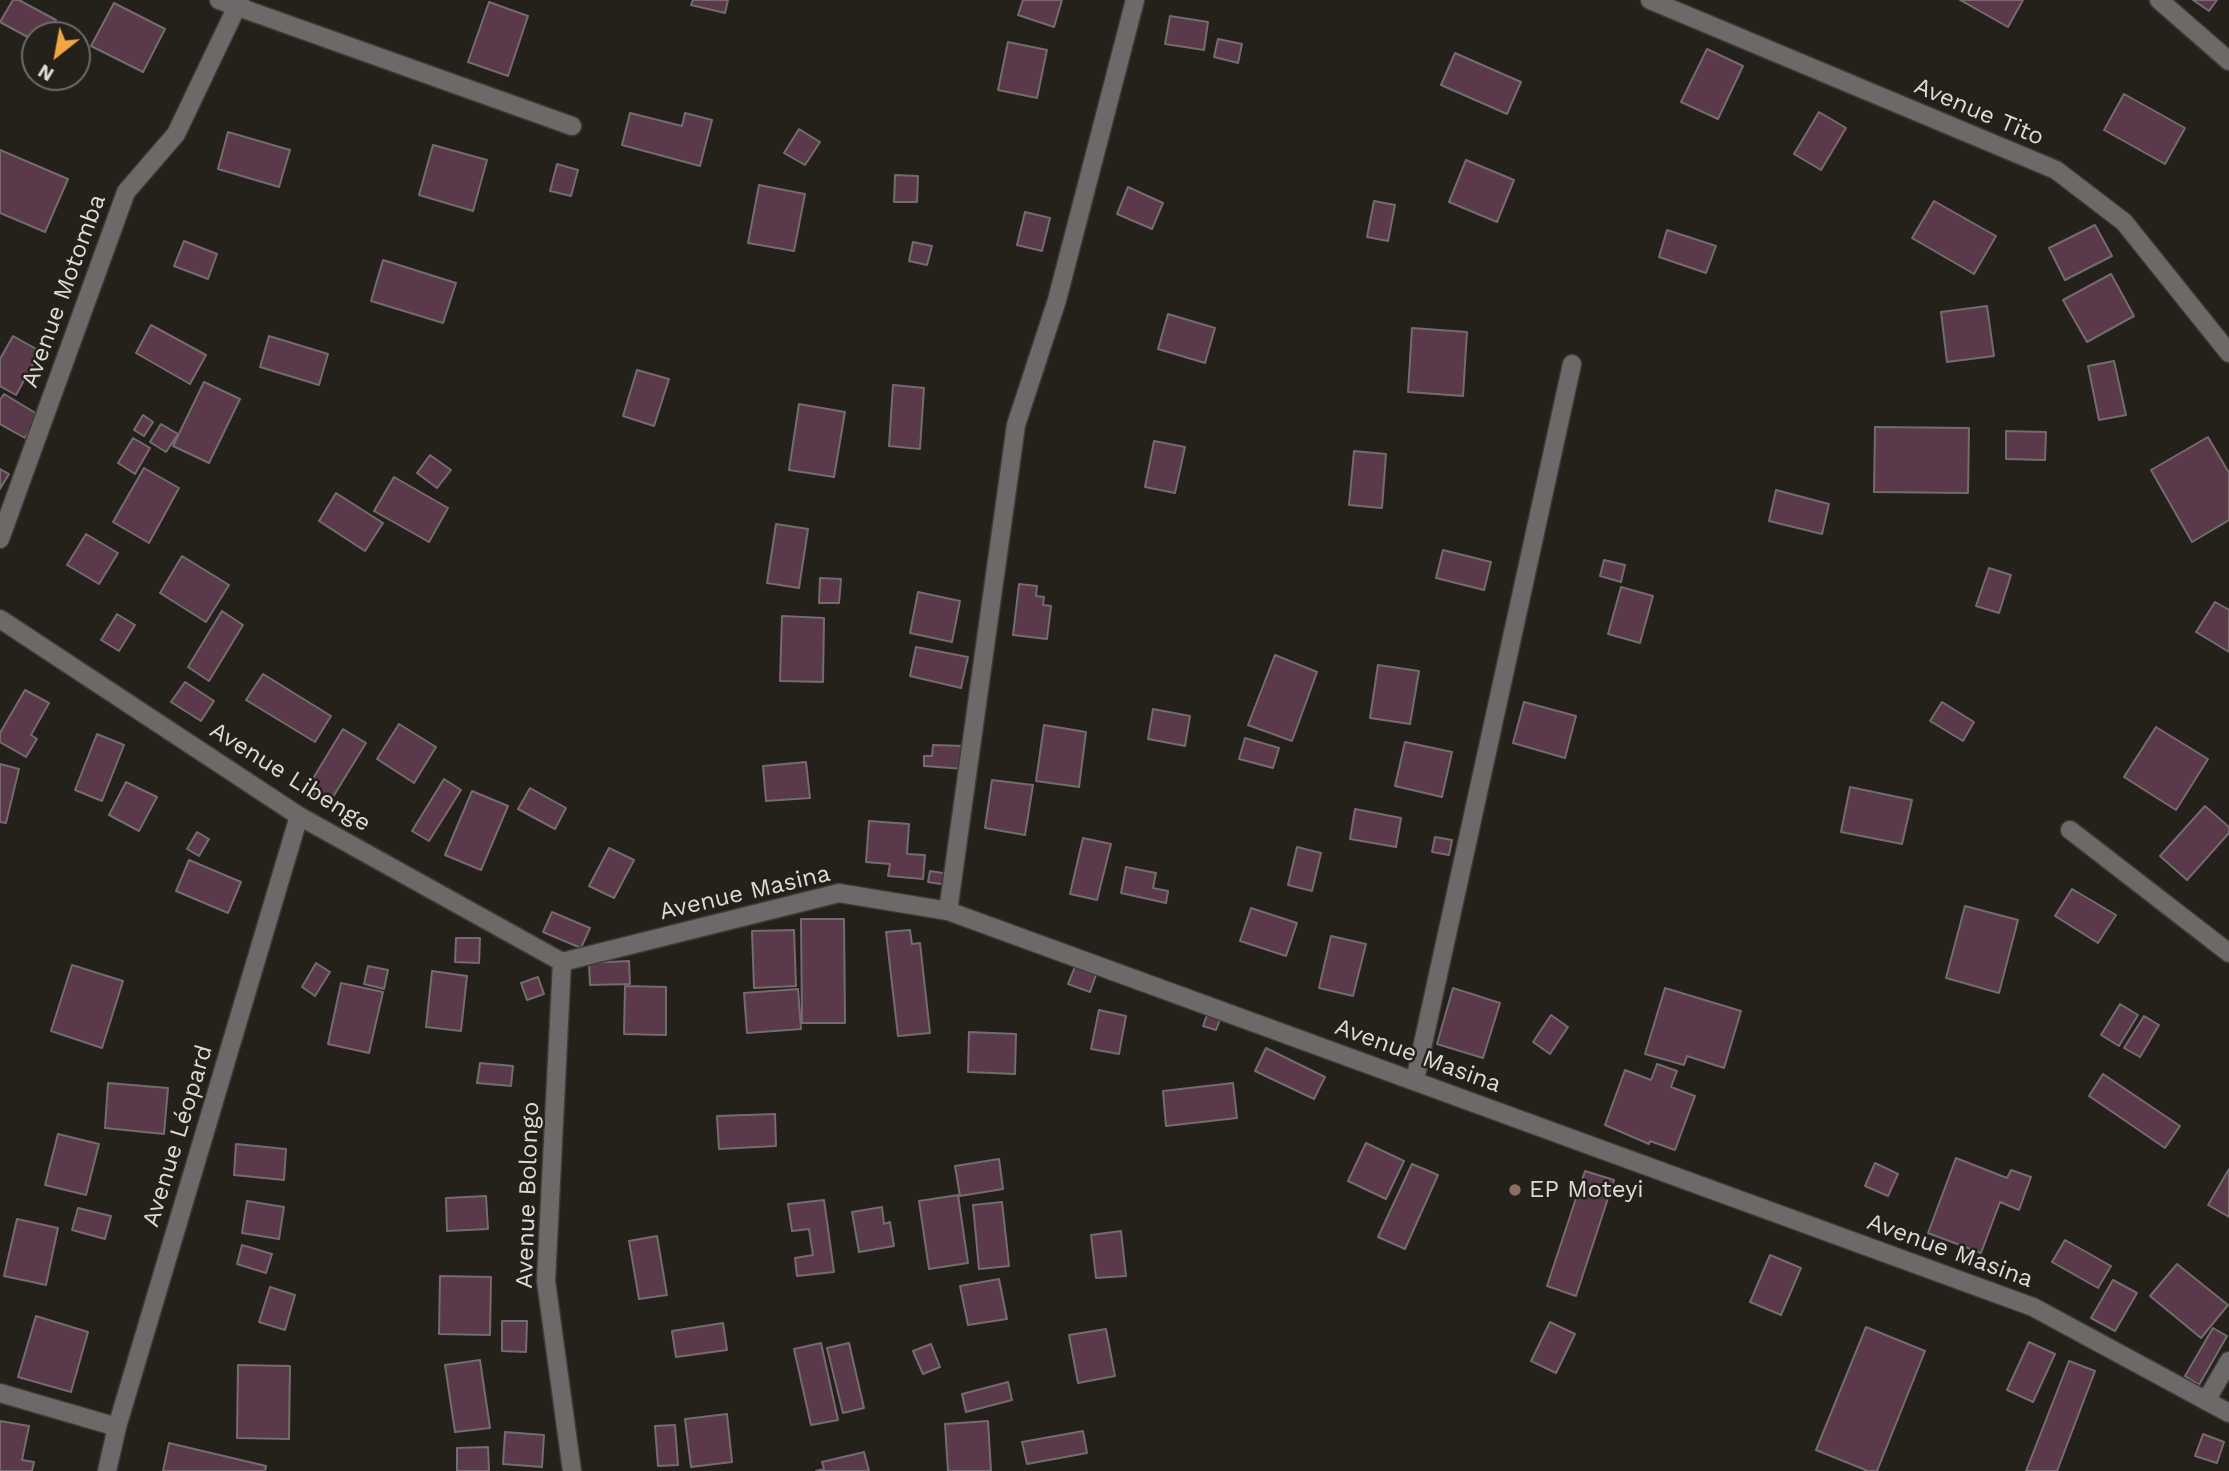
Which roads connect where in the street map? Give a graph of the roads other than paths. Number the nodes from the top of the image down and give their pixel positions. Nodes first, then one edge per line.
1 (219, 0) edge
2 (1135, 0) edge
3 (1650, 0) edge
4 (2159, 0) edge
5 (238, 4) edge
6 (2229, 61) edge
7 (572, 125) dead end
8 (2229, 353) edge
9 (1572, 364) dead end
10 (0, 539) edge
11 (0, 619) edge
12 (299, 816) junction
13 (2070, 830) dead end
14 (948, 911) junction
15 (2229, 953) edge
16 (562, 962) junction
17 (1415, 1080) junction
18 (2229, 1361) edge
19 (0, 1393) edge
20 (2206, 1401) junction
21 (2229, 1413) edge
22 (117, 1427) junction
23 (107, 1471) edge
24 (572, 1471) edge

1 - 5 street
2 - 14 street
3 - 8 street, Avenue Tito
4 - 6 street
5 - 7 street
5 - 10 street, Avenue Motomba
9 - 17 street
11 - 12 street, Avenue Libenge
12 - 16 street, Avenue Libenge
12 - 22 street, Avenue Léopard
13 - 15 street
14 - 16 street, Avenue Masina
14 - 17 street, Avenue Masina
16 - 24 street, Avenue Bolongo
17 - 20 street, Avenue Masina
18 - 20 street
19 - 22 street
20 - 21 street, Avenue Masina
22 - 23 street, Avenue Léopard

